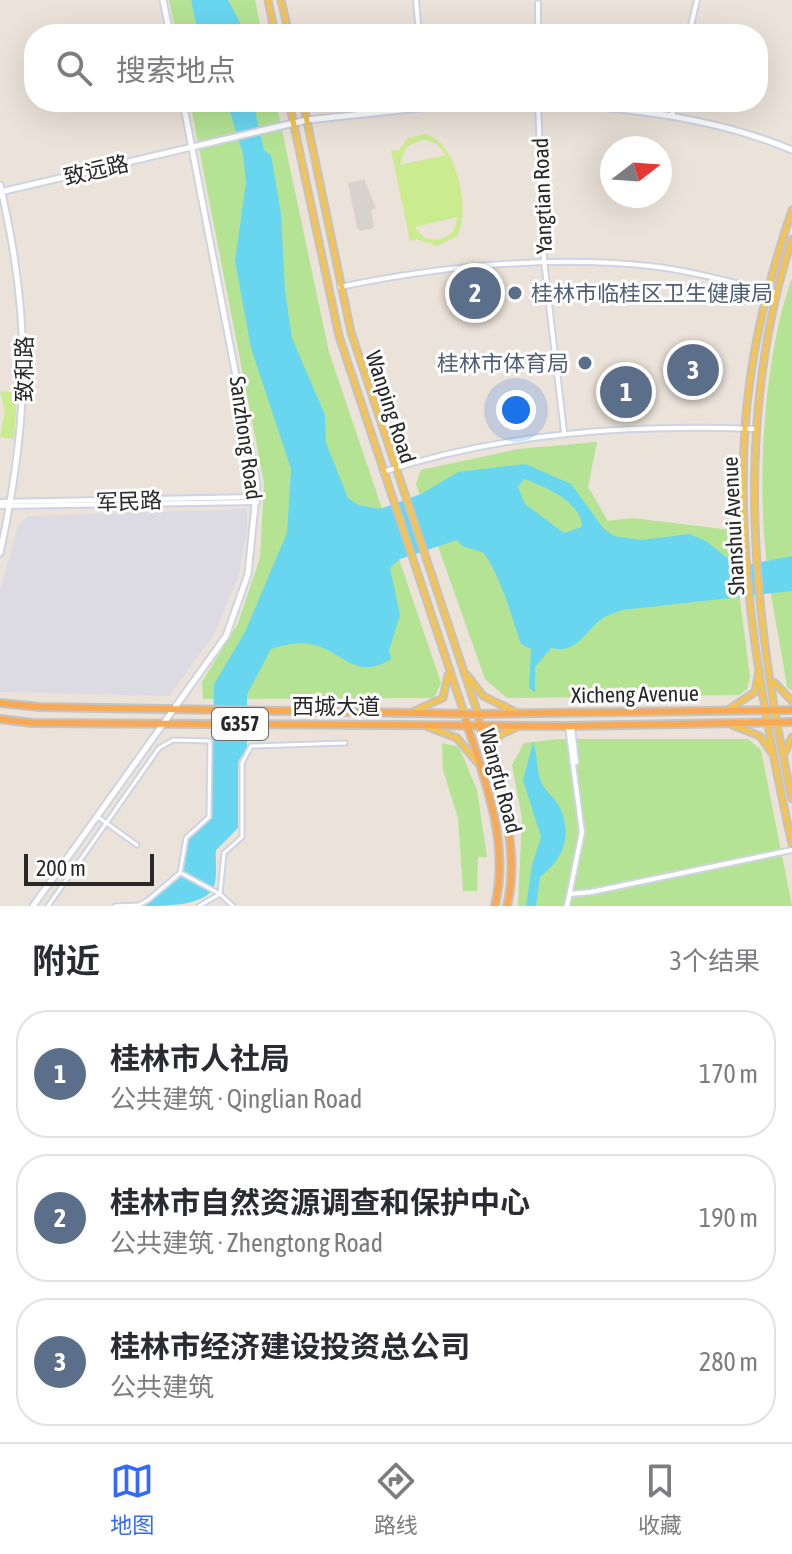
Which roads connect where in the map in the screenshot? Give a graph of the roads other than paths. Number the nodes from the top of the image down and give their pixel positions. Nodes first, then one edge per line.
1 (163, 0) edge
2 (268, 0) edge
3 (281, 0) edge
4 (416, 0) edge
5 (697, 0) edge
6 (538, 3) dead end
7 (168, 24) edge
8 (273, 24) edge
9 (287, 24) edge
10 (418, 24) edge
11 (538, 24) edge
12 (691, 24) edge
13 (185, 112) edge
14 (291, 112) edge
15 (305, 112) edge
16 (366, 112) edge
17 (538, 112) edge
18 (644, 112) edge
19 (673, 112) edge
20 (672, 115) junction
21 (307, 120) junction
22 (294, 123) junction
23 (193, 149) junction
24 (792, 150) edge
25 (0, 190) edge
26 (792, 210) edge
27 (792, 239) edge
28 (544, 261) junction
29 (340, 287) junction
30 (767, 291) junction
31 (776, 293) junction
32 (745, 428) junction
33 (755, 429) junction
34 (564, 432) junction
35 (394, 468) junction
36 (383, 472) junction
37 (258, 499) junction
38 (0, 504) edge
39 (10, 506) junction
40 (0, 553) edge
41 (760, 662) junction
42 (448, 666) junction
43 (462, 668) junction
44 (770, 670) junction
45 (792, 701) edge
46 (0, 703) edge
47 (174, 709) junction
48 (792, 710) edge
49 (724, 711) junction
50 (767, 711) junction
51 (776, 711) junction
52 (411, 713) junction
53 (464, 713) junction
54 (519, 713) junction
55 (478, 714) junction
56 (0, 719) edge
57 (792, 722) edge
58 (769, 723) junction
59 (778, 723) junction
60 (165, 724) junction
61 (416, 724) junction
62 (467, 724) junction
63 (480, 724) junction
64 (727, 724) junction
65 (521, 725) junction
66 (570, 726) junction
67 (792, 737) edge
68 (345, 743) dead end
69 (489, 754) junction
70 (784, 757) junction
71 (774, 759) junction
72 (482, 769) junction
73 (792, 799) edge
74 (98, 817) junction
75 (108, 823) junction
76 (137, 845) dead end
77 (792, 847) edge
78 (180, 873) junction
79 (220, 894) junction
80 (571, 894) junction
81 (33, 906) edge
82 (48, 906) edge
83 (115, 906) edge
84 (199, 906) edge
85 (233, 906) edge
86 (495, 906) edge
87 (507, 906) edge
88 (568, 906) edge

1 - 7 main road
2 - 8 main road
3 - 9 main road
4 - 10 street
5 - 12 street
6 - 11 street
13 - 23 main road, Sanzhong Road
14 - 22 main road, Wanping Road
15 - 21 main road, Wanping Road
16 - 21 main road, 致远路
17 - 28 street, Yangtian Road
18 - 20 main road
19 - 20 street
20 - 24 main road
21 - 22 main road, 致远路
21 - 29 main road, Wanping Road
22 - 23 main road, 致远路
22 - 36 main road, Wanping Road
23 - 25 main road, 致远路
23 - 37 main road, Sanzhong Road
25 - 39 main road, 致和路
26 - 30 main road, Shanshui Avenue
27 - 31 main road, Shanshui Avenue
28 - 29 street
28 - 30 street
28 - 34 street, Yangtian Road
29 - 35 main road, Wanping Road
30 - 31 street
30 - 32 main road, Shanshui Avenue
31 - 33 main road, Shanshui Avenue
32 - 33 street
32 - 34 street
32 - 41 main road, Shanshui Avenue
33 - 44 main road, Shanshui Avenue
34 - 35 street
35 - 36 street
35 - 43 main road, Wanping Road
36 - 42 main road, Wanping Road
37 - 39 street, 军民路
37 - 47 main road, Sanzhong Road
38 - 39 street, 军民路
39 - 40 main road, 致和路
41 - 49 main road
41 - 50 main road, Shanshui Avenue
42 - 52 main road
42 - 53 main road, Wanping Road
43 - 54 main road
43 - 55 main road, Wanping Road
44 - 45 main road
44 - 51 main road, Shanshui Avenue
46 - 47 highway, 西城大道 / G357
47 - 52 highway, 西城大道 / G357
47 - 60 main road, Sanzhong Road
48 - 51 highway, Xicheng Avenue
49 - 50 highway, Xicheng Avenue
49 - 54 highway, Xicheng Avenue
50 - 51 highway, Xicheng Avenue
50 - 58 main road, Shanshui Avenue
51 - 59 main road, Shanshui Avenue
52 - 53 highway, 西城大道 / G357
53 - 55 highway, 西城大道 / G357
53 - 62 highway, Wangfu Road
54 - 55 highway, Xicheng Avenue
55 - 63 highway, Wangfu Road
56 - 60 highway, 西城大道 / G357
57 - 59 highway, Xicheng Avenue
58 - 59 highway, Xicheng Avenue
58 - 64 highway, Xicheng Avenue
58 - 71 main road, Shanshui Avenue
59 - 70 main road, Shanshui Avenue
60 - 61 highway, 西城大道 / G357
60 - 74 main road, Sanzhong Road
61 - 62 highway, 西城大道 / G357
61 - 72 main road
62 - 63 highway, 西城大道 / G357
62 - 72 highway, Wangfu Road
63 - 65 highway, Xicheng Avenue
63 - 69 highway, Wangfu Road
64 - 66 highway, Xicheng Avenue
64 - 71 main road
65 - 66 highway, Xicheng Avenue
65 - 69 main road
66 - 80 street
67 - 70 main road
68 - 79 street
69 - 87 highway, Wangfu Road
70 - 73 main road, Shanshui Avenue
71 - 77 main road, Shanshui Avenue
72 - 86 highway, Wangfu Road
74 - 75 street
74 - 81 main road, Sanzhong Road
75 - 76 street
75 - 78 street
75 - 82 street
77 - 80 street
78 - 79 street
78 - 83 street
79 - 84 street
79 - 85 street
80 - 88 street

